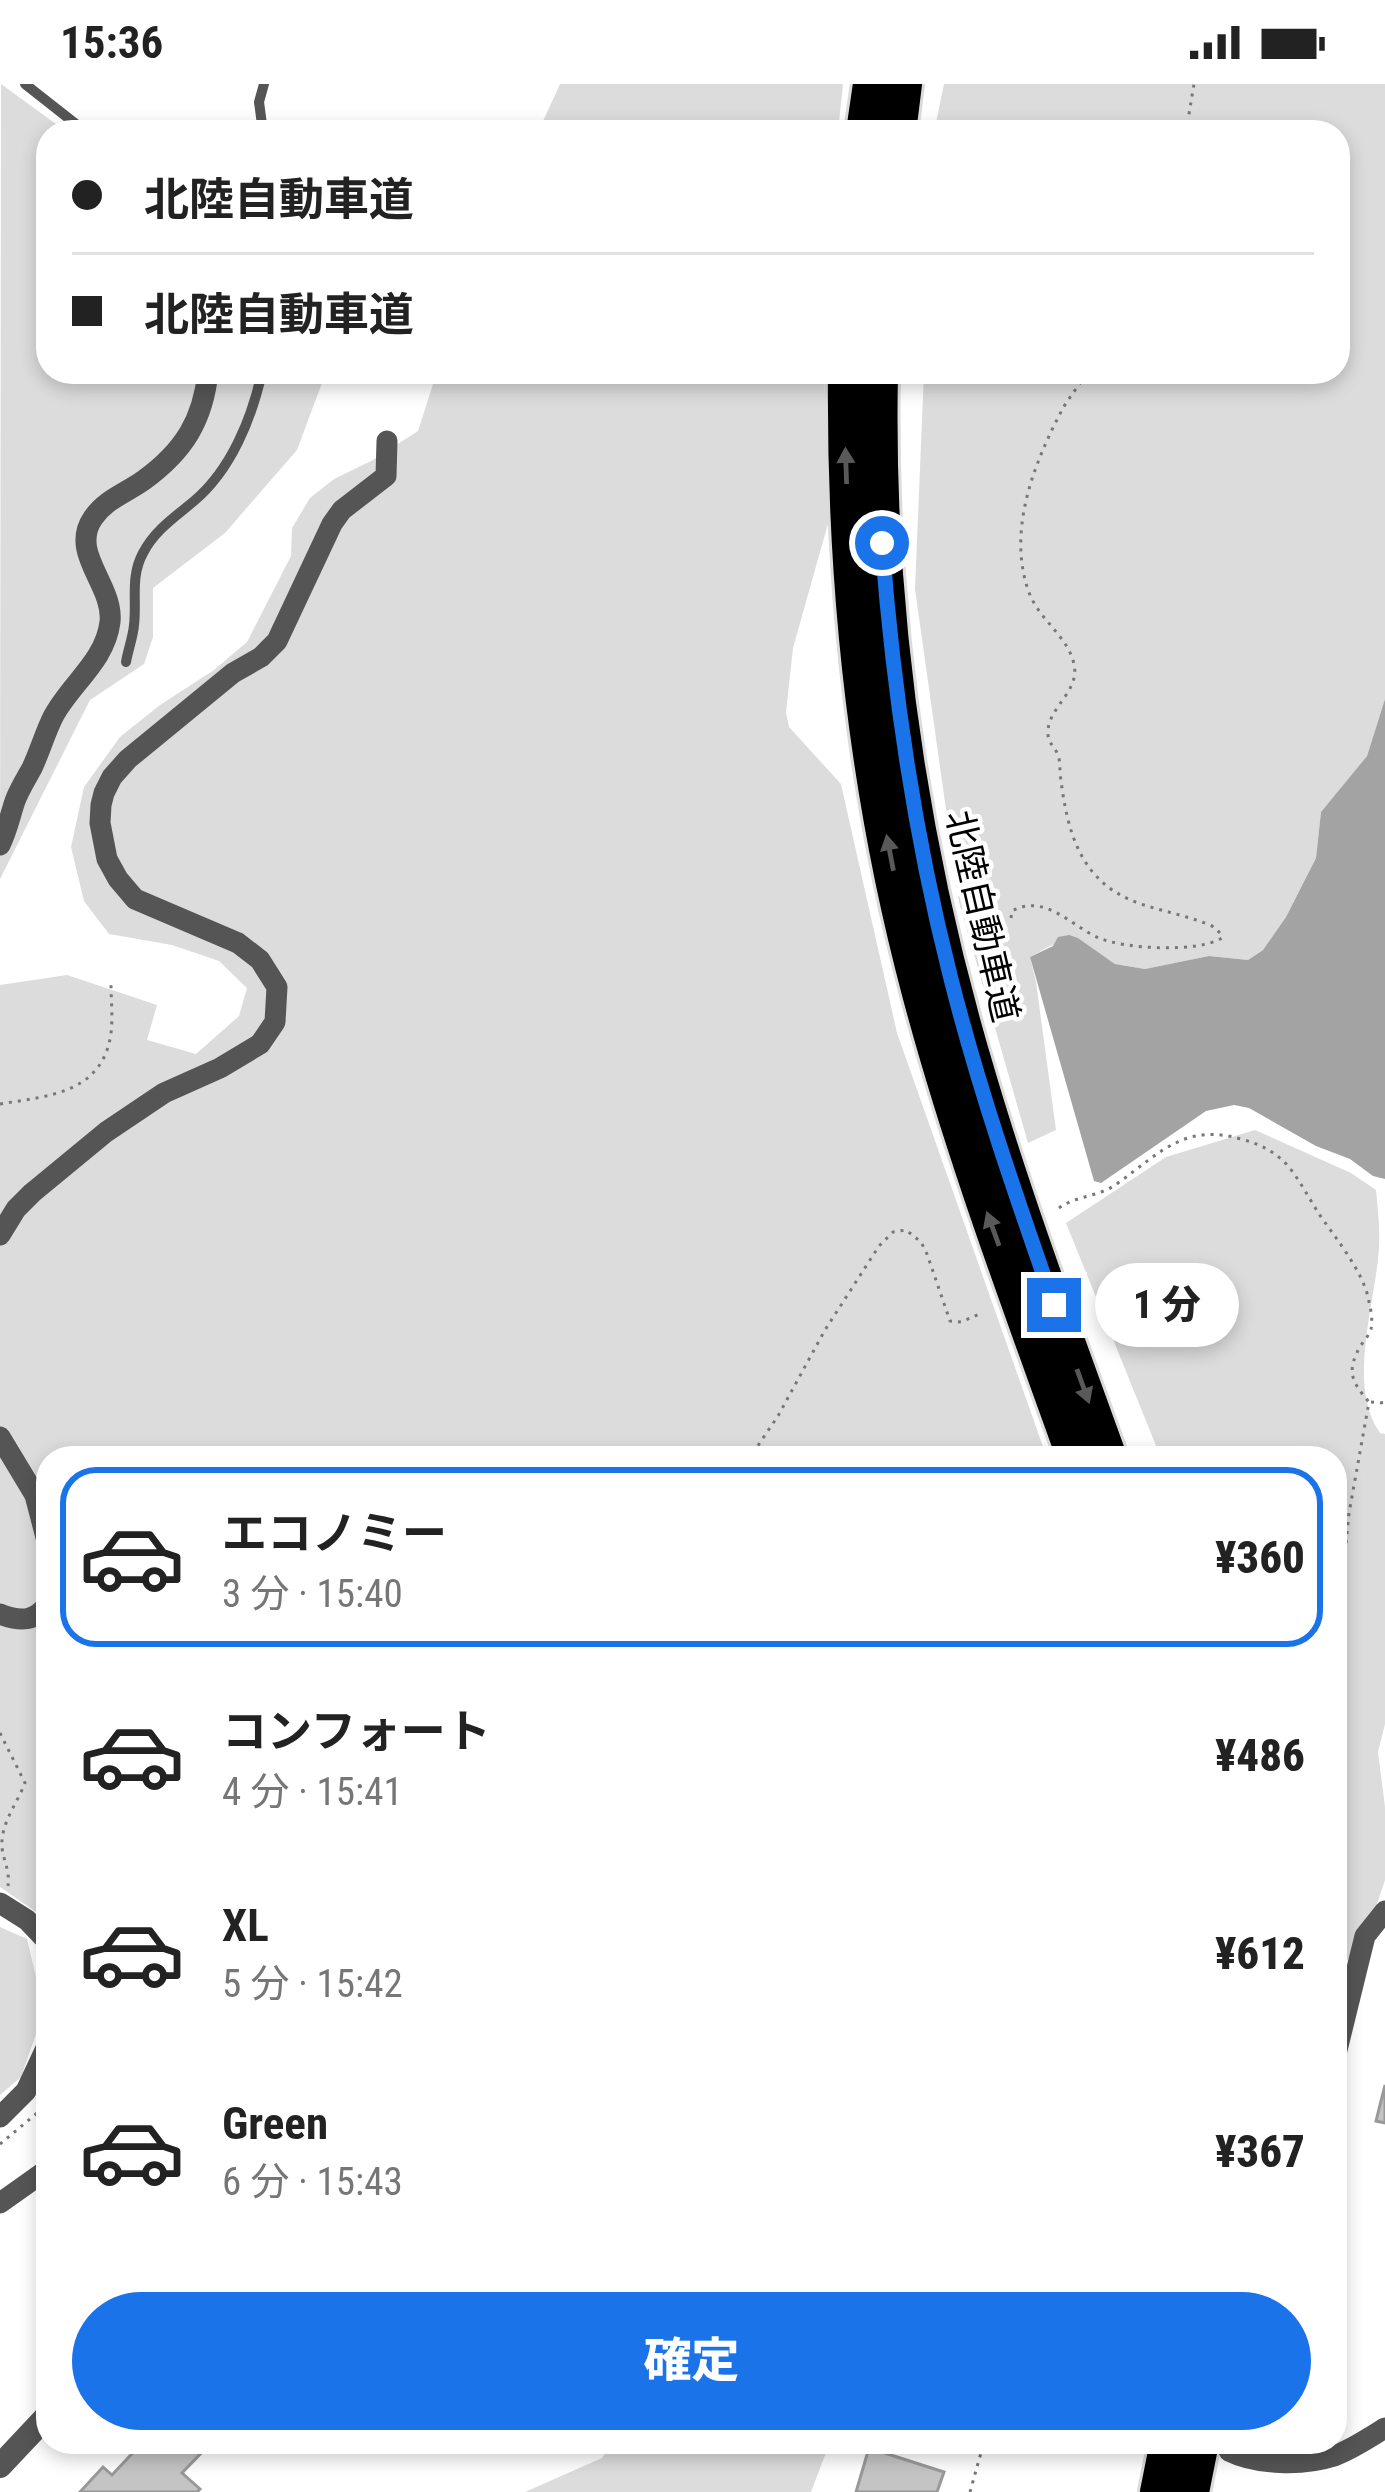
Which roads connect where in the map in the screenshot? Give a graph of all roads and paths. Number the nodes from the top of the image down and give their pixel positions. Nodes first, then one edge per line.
1 (25, 84) edge
2 (264, 84) edge
3 (871, 84) edge
4 (904, 84) edge
5 (1194, 84) edge
6 (71, 120) edge
7 (261, 120) edge
8 (866, 120) edge
9 (900, 120) edge
10 (1188, 120) edge
11 (207, 384) edge
12 (258, 384) edge
13 (846, 384) edge
14 (880, 384) edge
15 (1079, 384) edge
16 (387, 441) dead end
17 (126, 662) dead end
18 (0, 845) edge
19 (1011, 918) dead end
20 (111, 984) dead end
21 (0, 1104) edge
22 (1059, 1208) dead end
23 (0, 1235) edge
24 (982, 1313) dead end
25 (1369, 1402) junction
26 (1385, 1403) edge
27 (0, 1437) edge
28 (758, 1446) edge
29 (1071, 1446) edge
30 (1105, 1446) edge
31 (36, 1499) edge
32 (1347, 1534) edge
33 (0, 1614) edge
34 (36, 1616) edge
35 (0, 1732) edge
36 (0, 1902) edge
37 (1385, 1912) edge
38 (36, 1929) edge
39 (1347, 2009) edge
40 (36, 2070) edge
41 (36, 2114) edge
42 (0, 2117) edge
43 (0, 2144) edge
44 (36, 2178) edge
45 (0, 2203) edge
46 (36, 2428) edge
47 (1385, 2428) edge
48 (1347, 2450) edge
49 (981, 2454) edge
50 (1166, 2454) edge
51 (1225, 2454) edge
52 (1245, 2454) edge
53 (1340, 2454) edge
54 (0, 2466) edge
55 (970, 2492) edge
56 (1158, 2492) edge
57 (1191, 2492) edge

1 - 6 lane
2 - 7 lane
3 - 8 highway
4 - 9 highway
5 - 10 path
11 - 18 street
12 - 17 lane
29 -> 13 highway
14 -> 30 highway, 北陸自動車道
15 - 19 path
16 - 23 street
20 - 21 path
22 - 25 path
24 - 28 path
25 - 26 path
25 - 32 path
27 - 31 street
33 - 34 street
35 - 36 path
36 - 38 street
37 - 39 street
40 - 42 street
41 - 43 path
44 - 45 street
46 - 54 street
47 - 48 street
49 - 55 path
50 - 56 highway
51 - 57 highway
52 - 53 street

